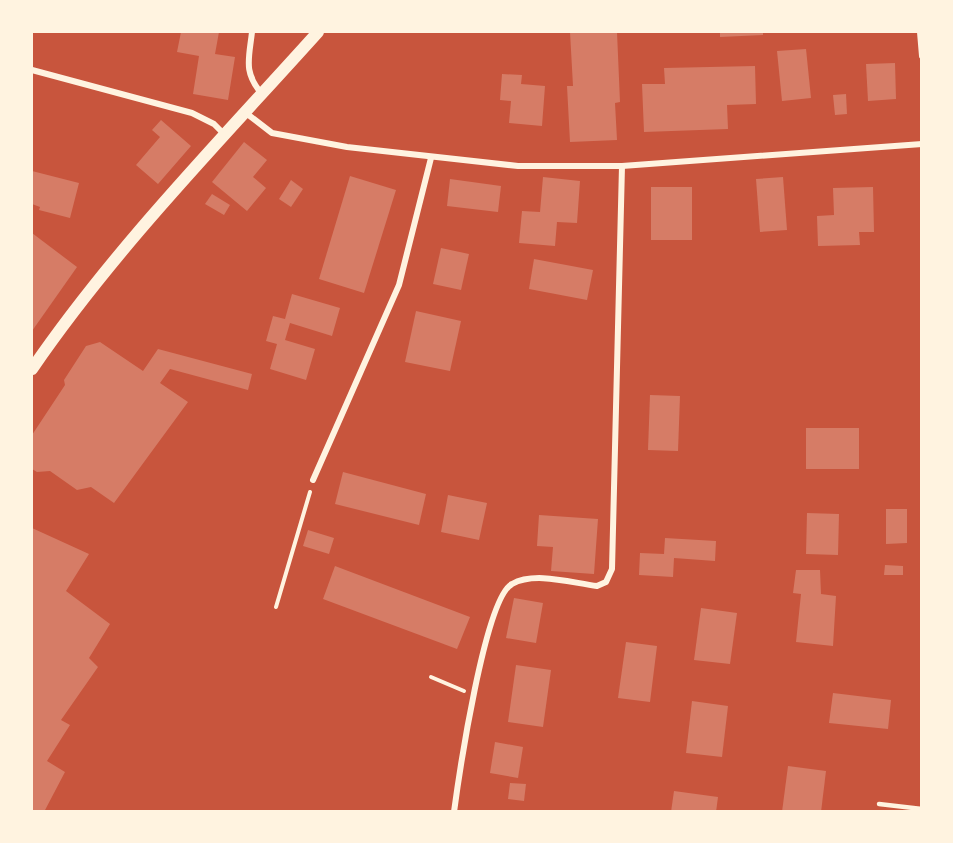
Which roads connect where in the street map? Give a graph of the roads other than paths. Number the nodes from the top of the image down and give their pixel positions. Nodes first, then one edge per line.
1 (252, 32) edge
2 (318, 32) edge
3 (920, 32) edge
4 (921, 56) edge
5 (32, 70) edge
6 (262, 94) junction
7 (246, 112) junction
8 (225, 135) junction
9 (921, 144) edge
10 (431, 158) junction
11 (622, 166) junction
12 (32, 369) edge
13 (313, 480) road end
14 (879, 804) dead end
15 (921, 809) edge
16 (454, 812) edge

1 - 6 street
2 - 6 main road
3 - 4 street
5 - 8 street
6 - 7 main road
7 - 8 main road
7 - 10 street
8 - 12 main road
9 - 11 street
10 - 11 street
10 - 13 street
11 - 16 street
14 - 15 lane

